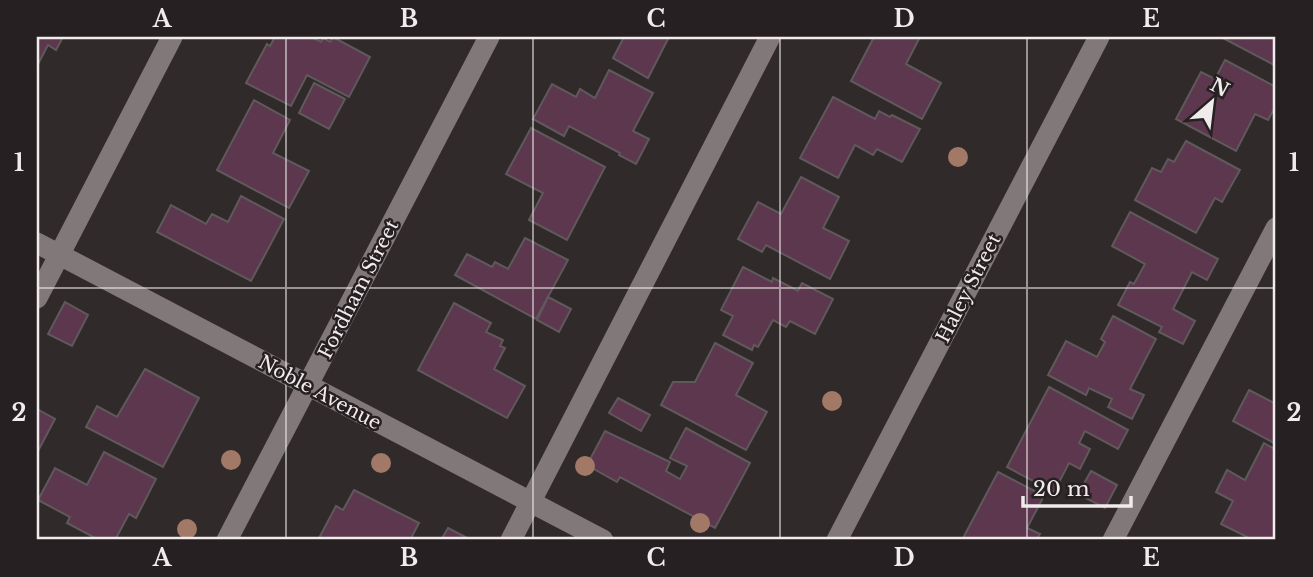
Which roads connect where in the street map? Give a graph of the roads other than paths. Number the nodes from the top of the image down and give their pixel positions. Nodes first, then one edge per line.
1 (172, 37) edge
2 (489, 37) edge
3 (770, 37) edge
4 (1099, 37) edge
5 (1276, 228) edge
6 (37, 243) edge
7 (59, 255) junction
8 (37, 298) edge
9 (308, 385) junction
10 (531, 503) junction
11 (227, 540) edge
12 (511, 540) edge
13 (603, 540) edge
14 (837, 540) edge
15 (1113, 540) edge

1 - 7 street
2 - 9 street, Fordham Street
3 - 10 street
4 - 14 street, Haley Street
5 - 15 street
6 - 7 street, Noble Avenue
7 - 8 street
7 - 9 street, Noble Avenue
9 - 10 street, Noble Avenue
9 - 11 street, Fordham Street
10 - 12 street
10 - 13 street, Noble Avenue

